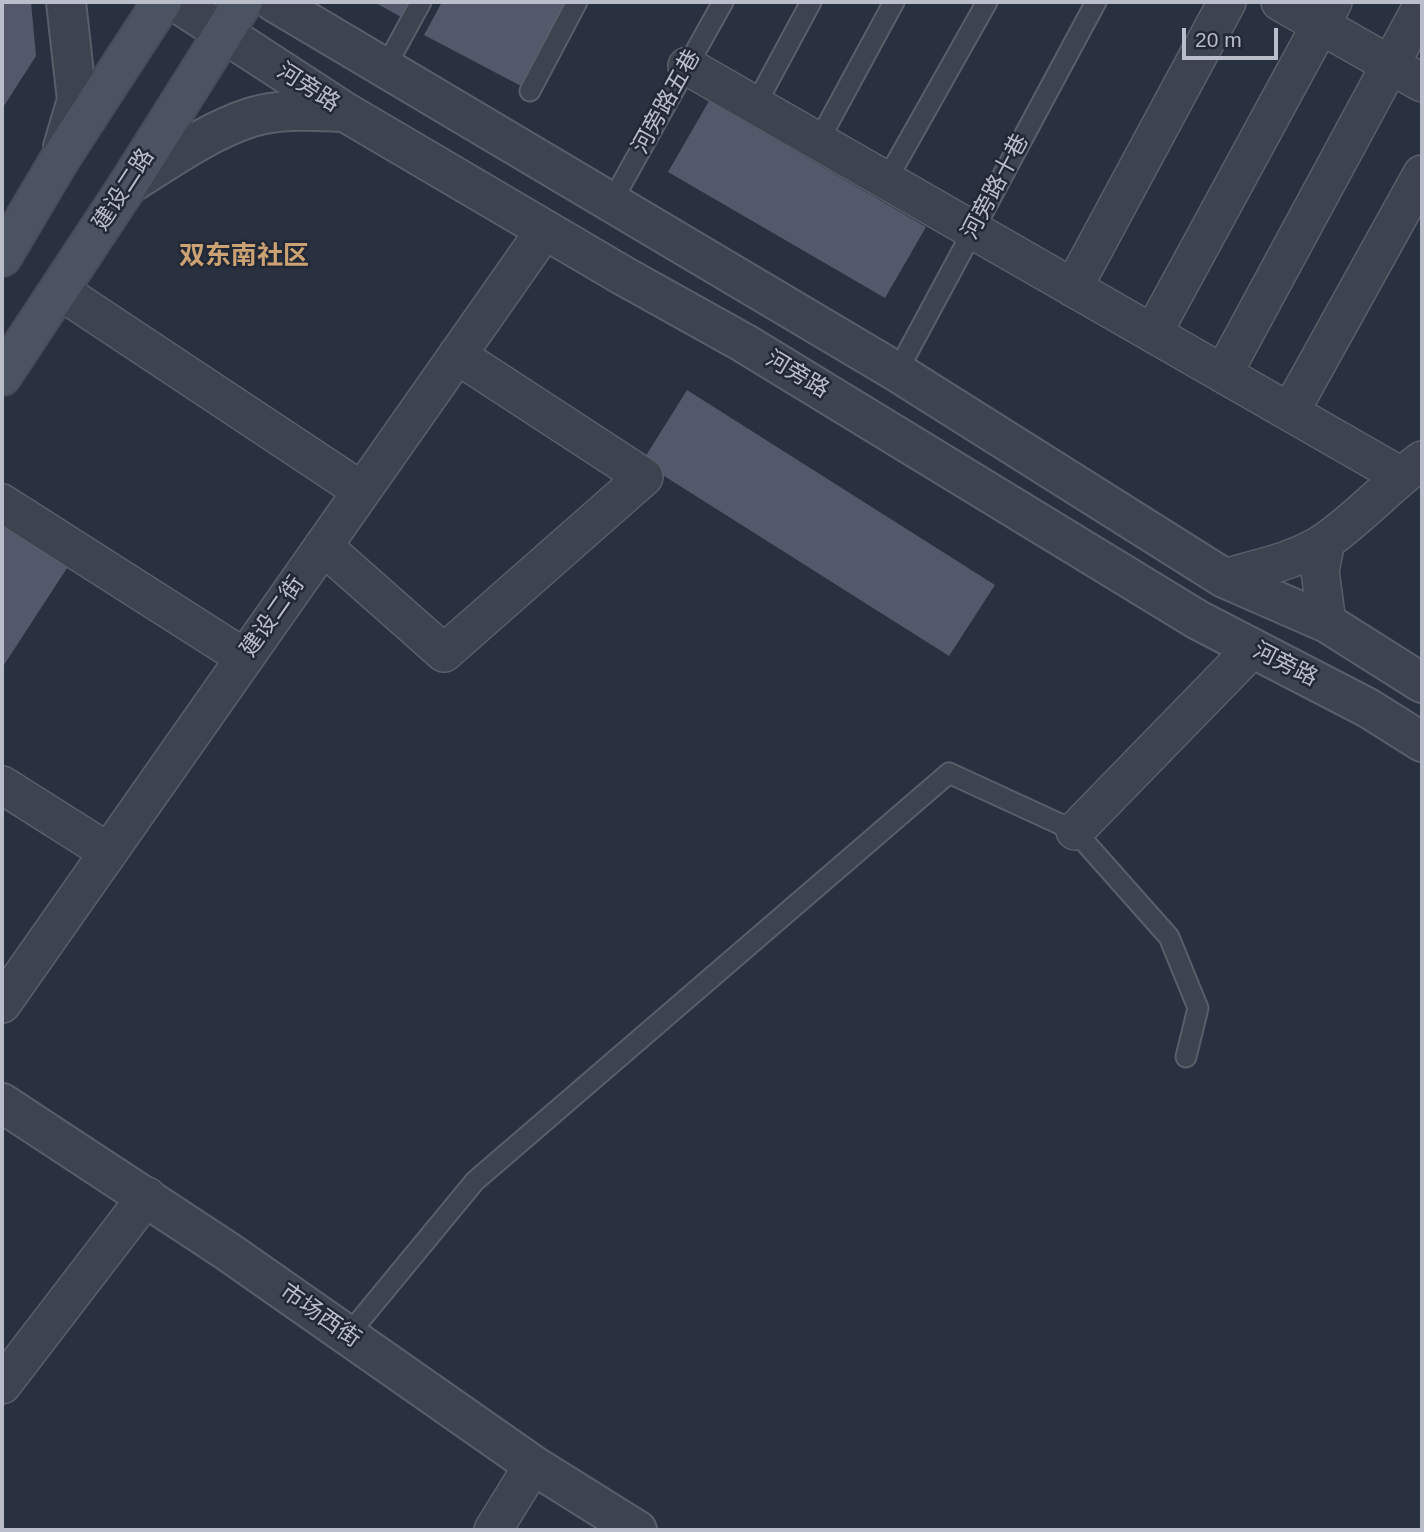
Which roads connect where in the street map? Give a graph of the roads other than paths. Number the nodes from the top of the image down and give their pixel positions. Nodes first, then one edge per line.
1 (66, 2) edge
2 (162, 2) edge
3 (176, 2) edge
4 (274, 2) edge
5 (421, 2) edge
6 (578, 2) edge
7 (723, 2) edge
8 (811, 2) edge
9 (894, 2) edge
10 (987, 2) edge
11 (1096, 2) edge
12 (1227, 2) edge
13 (1279, 2) edge
14 (1422, 6) edge
15 (1327, 13) edge
16 (233, 17) edge
17 (1390, 65) junction
18 (687, 66) junction
19 (385, 68) junction
20 (1422, 83) edge
21 (530, 91) dead end
22 (755, 106) junction
23 (345, 112) junction
24 (818, 142) junction
25 (60, 159) junction
26 (1422, 174) edge
27 (886, 181) junction
28 (128, 184) junction
29 (611, 203) junction
30 (545, 230) junction
31 (973, 230) junction
32 (2, 257) edge
33 (1073, 288) junction
34 (58, 290) junction
35 (14, 331) edge
36 (1153, 333) junction
37 (457, 355) junction
38 (897, 372) junction
39 (1223, 374) junction
40 (2, 376) edge
41 (1290, 412) junction
42 (1412, 468) edge
43 (362, 491) junction
44 (2, 503) edge
45 (1325, 541) junction
46 (323, 546) junction
47 (1224, 578) junction
48 (1326, 622) junction
49 (1253, 648) junction
50 (244, 658) junction
51 (1422, 683) edge
52 (1422, 742) edge
53 (2, 785) edge
54 (1076, 831) junction
55 (108, 852) junction
56 (2, 1004) edge
57 (1186, 1057) dead end
58 (2, 1103) edge
59 (146, 1196) junction
60 (348, 1335) junction
61 (2, 1385) edge
62 (533, 1465) junction
63 (493, 1530) edge
64 (637, 1530) edge

1 - 25 street
2 - 25 main road
3 - 16 street, 河旁路
4 - 19 street
5 - 19 lane
6 - 21 lane
7 - 18 lane, 河旁路五巷
8 - 22 lane
9 - 24 lane
10 - 27 lane
11 - 31 lane, 河旁路十巷
12 - 33 street
13 - 15 street
14 - 17 street
15 - 17 street
15 - 36 street
16 - 23 street, 河旁路
16 - 28 main road, 建设二路
17 - 20 street
17 - 39 street
18 - 22 street
18 - 29 lane, 河旁路五巷
19 - 29 street
22 - 24 street
23 - 28 street
23 - 30 street, 河旁路
24 - 27 street
25 - 32 main road
26 - 41 street
27 - 31 street
28 - 34 main road, 建设二路
29 - 38 street
30 - 37 street, 建设二街
30 - 49 street, 河旁路
31 - 33 street
31 - 38 lane, 河旁路十巷
33 - 36 street
34 - 35 main road, 建设二路
34 - 43 street
35 - 40 main road, 建设二路
36 - 39 street
37 - 43 street, 建设二街
37 - 46 street
38 - 47 street
39 - 41 street
41 - 42 street
42 - 45 street
43 - 46 street, 建设二街
44 - 50 street
45 - 47 street
45 - 48 street
46 - 50 street, 建设二街
47 - 48 street
48 - 51 street
49 - 52 street, 河旁路
49 - 54 street
50 - 55 street, 建设二街
53 - 55 street
54 - 57 lane
54 - 60 lane
55 - 56 street, 建设二街
58 - 59 street, 市场西街
59 - 60 street, 市场西街
59 - 61 street
60 - 62 street, 市场西街
62 - 63 street
62 - 64 street, 市场西街

